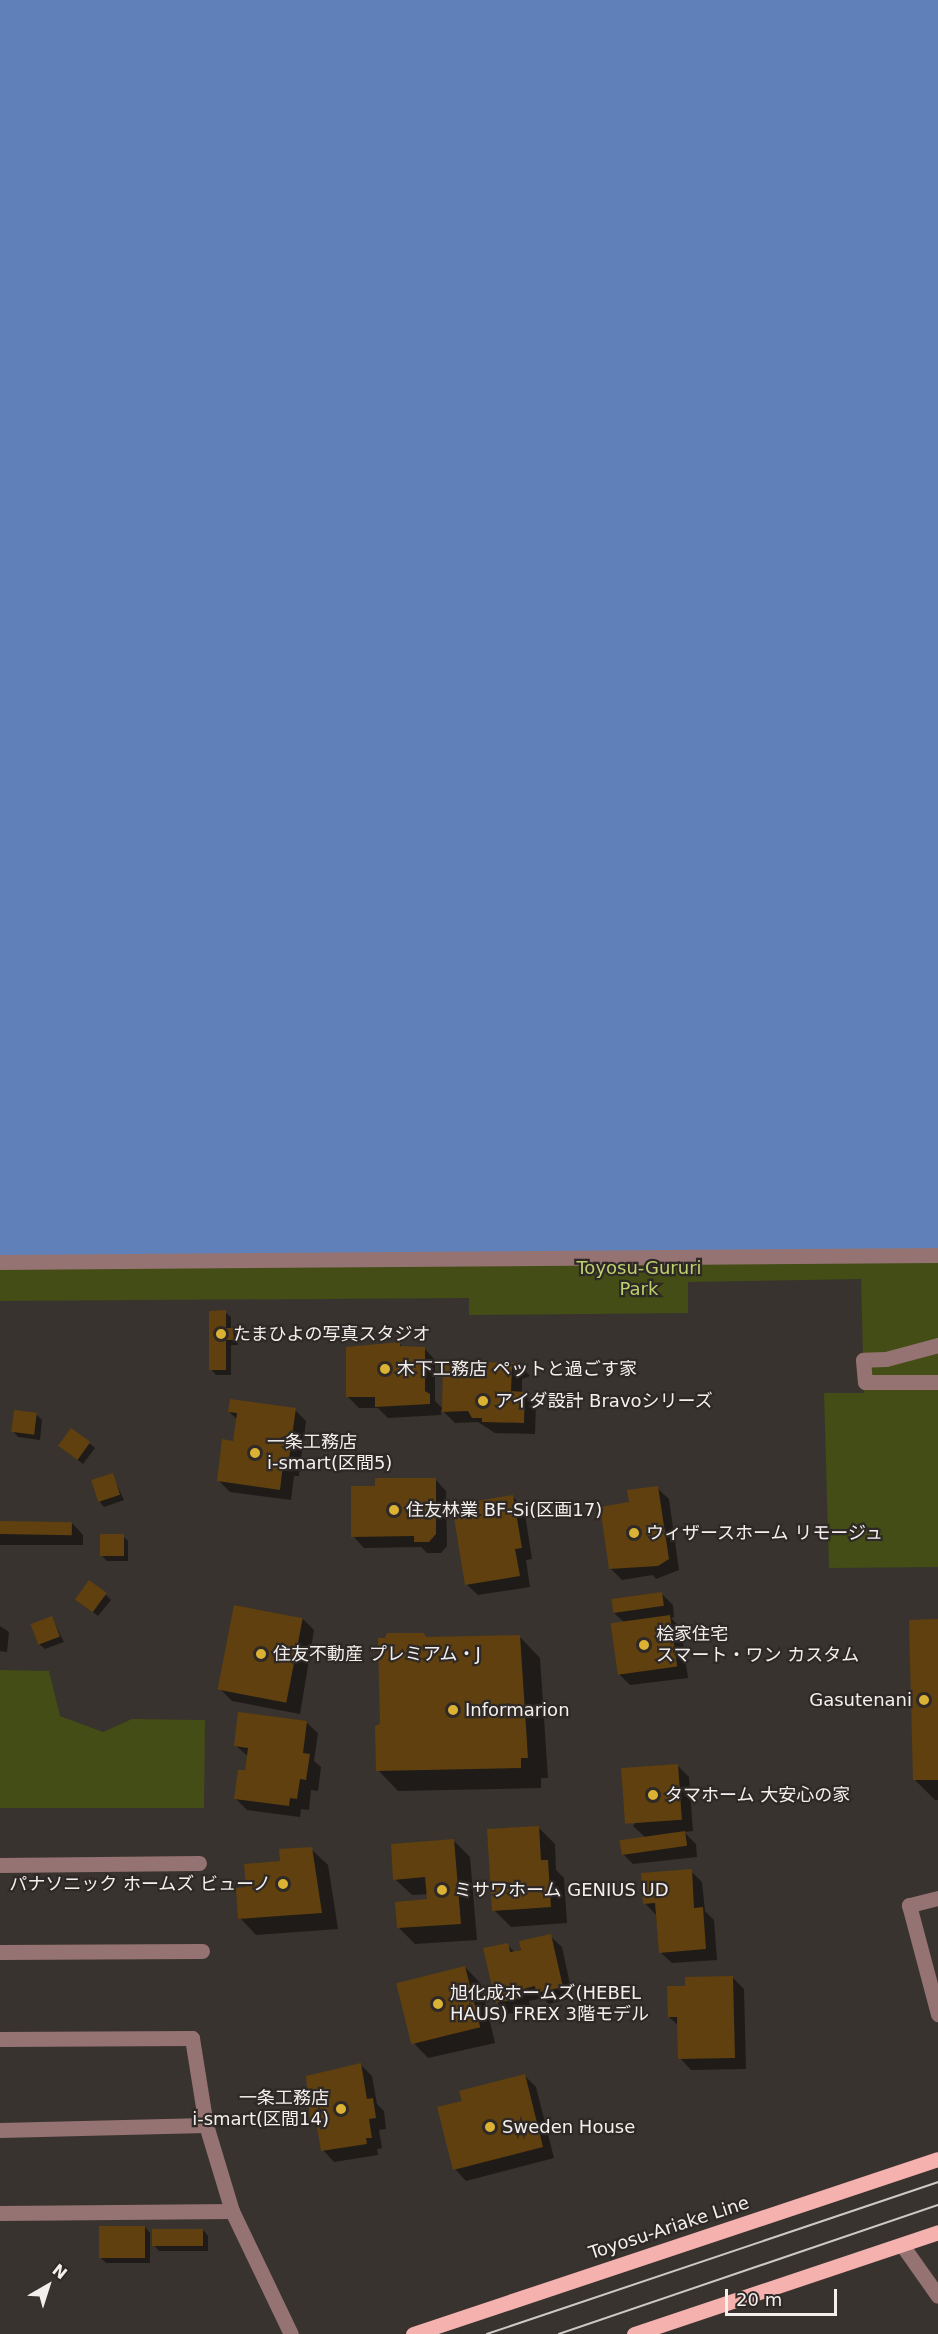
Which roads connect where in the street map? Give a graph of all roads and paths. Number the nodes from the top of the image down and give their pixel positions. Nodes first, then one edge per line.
1 (938, 1255) edge
2 (0, 1262) edge
3 (938, 1344) edge
4 (938, 1382) edge
5 (199, 1863) dead end
6 (0, 1865) edge
7 (938, 1898) edge
8 (202, 1951) dead end
9 (0, 1952) edge
10 (938, 2014) edge
11 (0, 2039) edge
12 (206, 2125) junction
13 (0, 2130) edge
14 (938, 2159) edge
15 (232, 2211) junction
16 (0, 2213) edge
17 (938, 2232) edge
18 (902, 2245) junction
19 (938, 2296) edge
20 (291, 2334) edge
21 (412, 2334) edge
22 (634, 2334) edge

1 - 2 street
3 - 4 street
5 - 6 street
7 - 10 street
8 - 9 street
11 - 12 street
12 - 13 street
12 - 15 street
14 - 21 main road, Toyosu-Ariake Line
15 - 16 street
15 - 20 street
17 - 18 main road
18 - 19 street
18 - 22 main road

